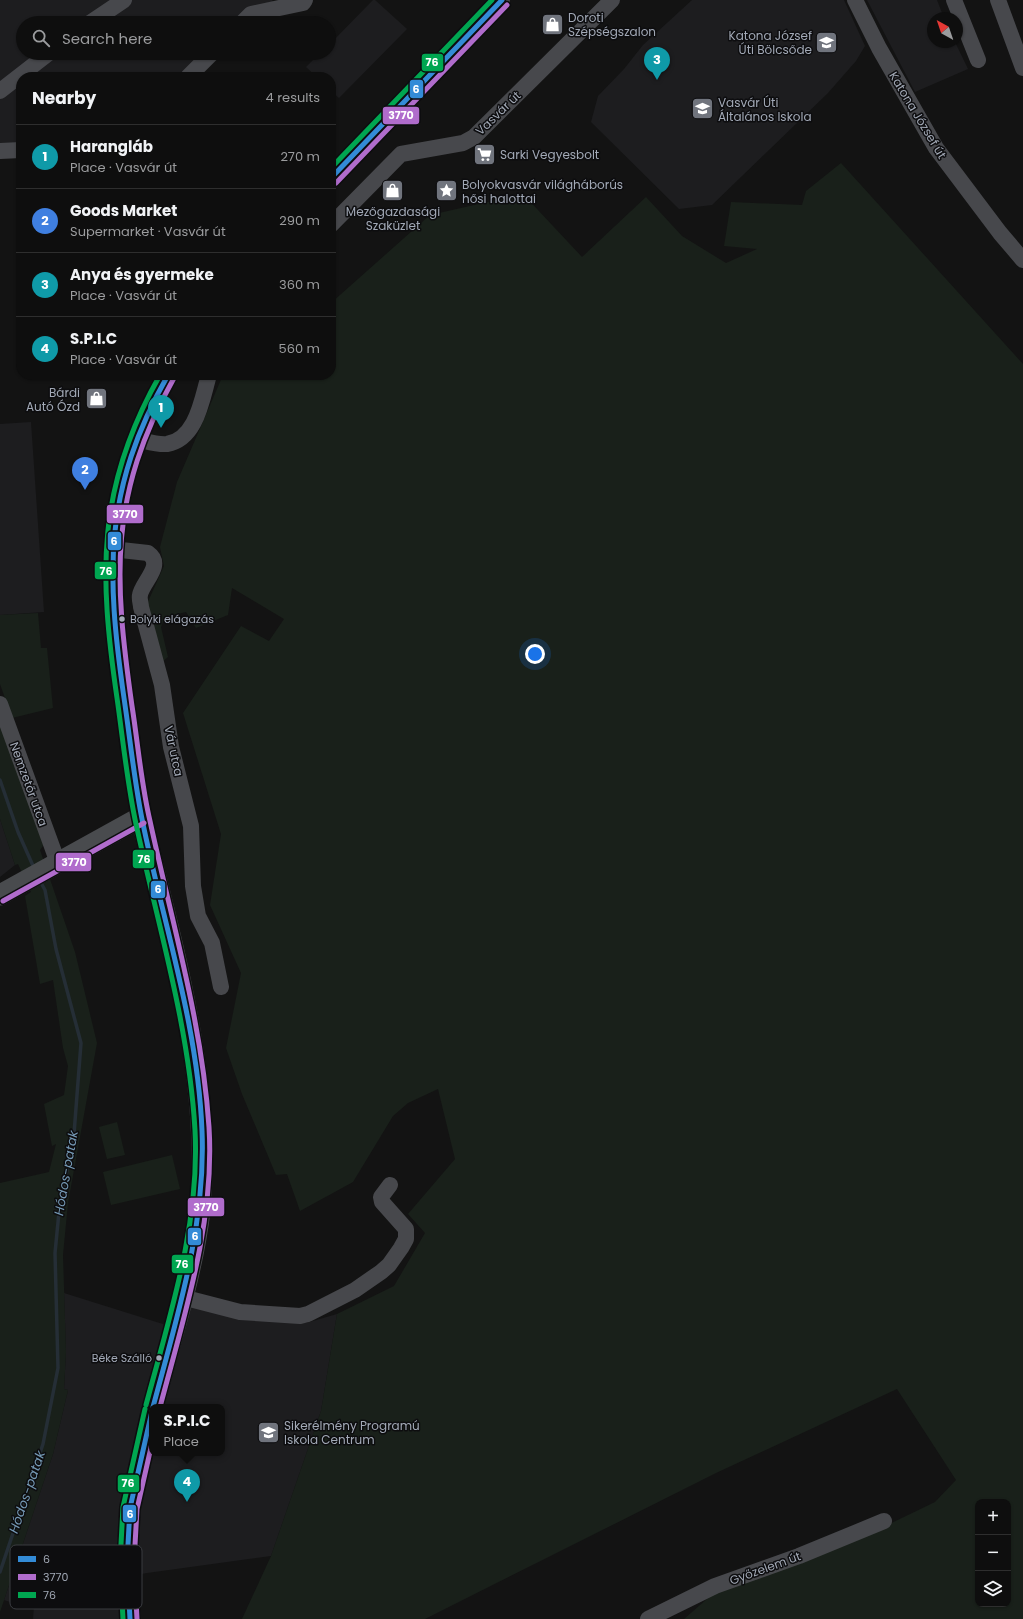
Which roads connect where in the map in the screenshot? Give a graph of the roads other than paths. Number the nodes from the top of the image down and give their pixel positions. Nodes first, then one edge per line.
1 (124, 0) edge
2 (502, 0) edge
3 (612, 0) edge
4 (855, 0) edge
5 (954, 0) edge
6 (998, 0) edge
7 (296, 2) edge
8 (100, 16) edge
9 (249, 16) edge
10 (40, 60) edge
11 (205, 60) edge
12 (978, 60) dead end
13 (1023, 68) edge
14 (24, 72) edge
15 (193, 72) edge
16 (16, 79) edge
17 (0, 91) edge
18 (16, 150) edge
19 (0, 151) edge
20 (336, 173) edge
21 (336, 220) edge
22 (1023, 260) edge
23 (165, 380) edge
24 (208, 380) edge
25 (136, 439) junction
26 (112, 549) junction
27 (0, 704) edge
28 (141, 817) junction
29 (110, 834) junction
30 (151, 860) junction
31 (54, 865) junction
32 (0, 895) edge
33 (221, 987) dead end
34 (390, 1185) dead end
35 (182, 1297) junction
36 (154, 1404) edge
37 (149, 1425) edge
38 (884, 1521) dead end
39 (128, 1545) edge
40 (129, 1609) edge
41 (130, 1619) edge
42 (648, 1619) edge

1 - 8 street
2 - 20 street
3 - 21 street, Vasvár út
4 - 22 street, Katona József út
5 - 12 street
6 - 13 street
7 - 9 street
10 - 14 street
11 - 15 street
16 - 17 street
18 - 19 street
23 - 25 street
24 - 25 street
25 - 26 street
26 - 28 street
26 - 33 street, Vár utca
27 - 31 street, Nemzetőr utca
28 - 29 main road
28 - 30 main road
29 - 30 main road
29 - 31 main road
30 - 35 main road
31 - 32 main road
34 - 35 street
35 - 36 main road
37 - 39 main road
38 - 42 street, Győzelem út
40 - 41 main road

